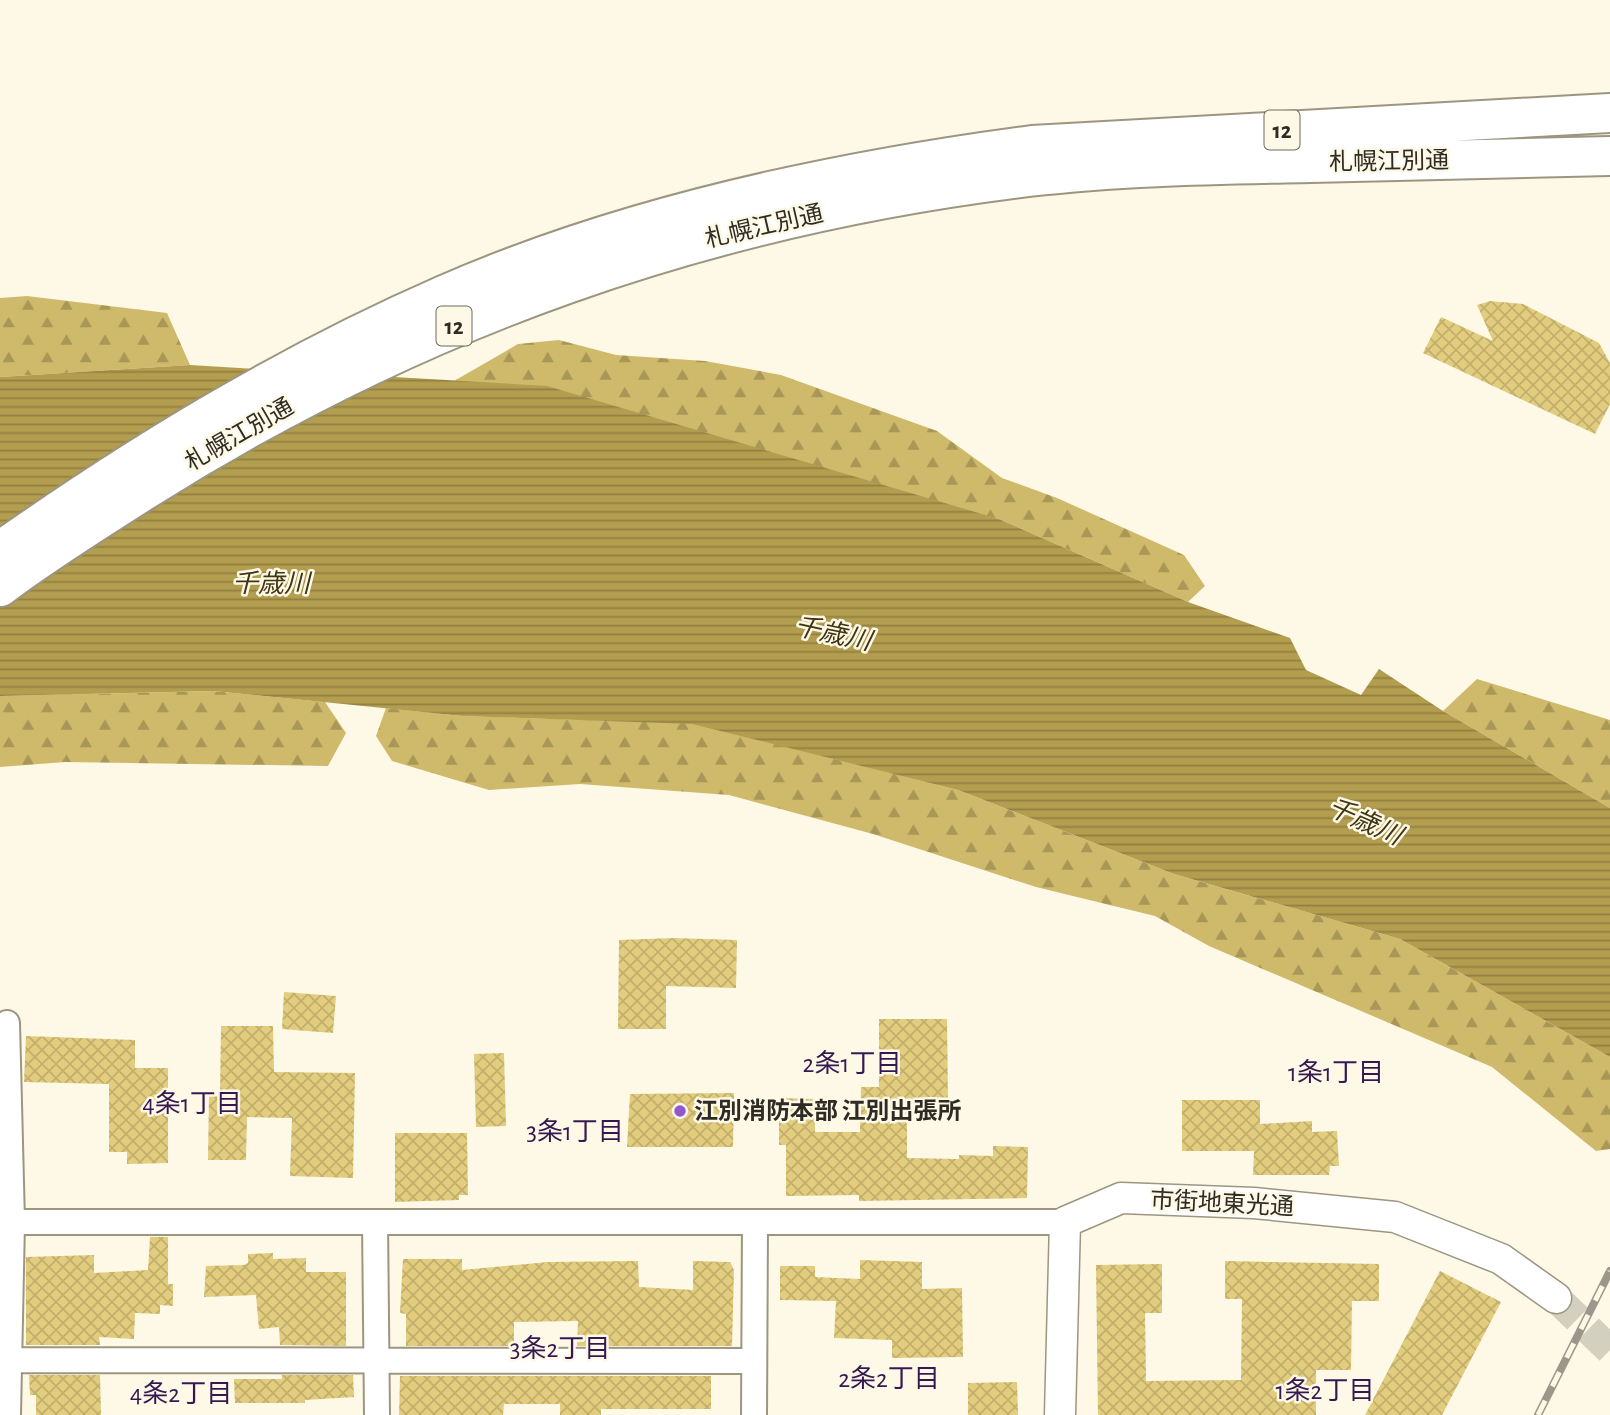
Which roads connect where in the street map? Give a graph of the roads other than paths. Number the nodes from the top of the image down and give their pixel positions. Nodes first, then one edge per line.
1 (1610, 113) edge
2 (1610, 156) edge
3 (957, 172) junction
4 (0, 551) edge
5 (0, 587) edge
6 (7, 1023) dead end
7 (6, 1222) edge
8 (375, 1222) junction
9 (755, 1222) junction
10 (1065, 1222) junction
11 (1556, 1298) tunnel mouth
12 (376, 1359) junction
13 (5, 1360) edge
14 (754, 1361) junction
15 (8, 1415) edge
16 (377, 1415) edge
17 (754, 1415) edge
18 (1060, 1415) edge

1 - 3 highway, 札幌江別通 / 12
2 - 3 highway, 札幌江別通 / 12
3 - 4 highway, 札幌江別通 / 12
3 - 5 highway, 札幌江別通 / 12
6 - 7 street
7 - 8 street
7 - 13 street
8 - 9 street
8 - 12 street
9 - 10 street
9 - 14 street
10 - 11 street, 市街地東光通
10 - 18 street
12 - 13 street
12 - 14 street
12 - 16 street
13 - 15 street
14 - 17 street

